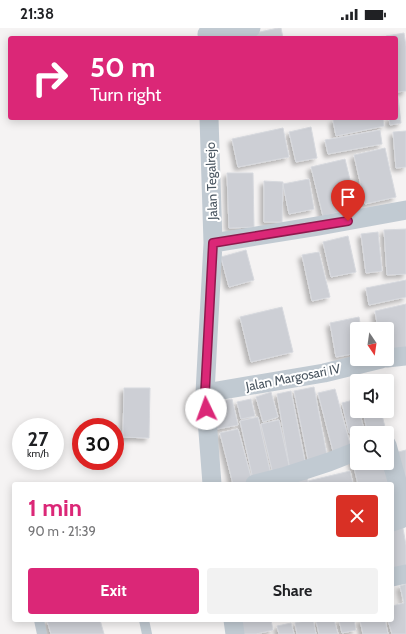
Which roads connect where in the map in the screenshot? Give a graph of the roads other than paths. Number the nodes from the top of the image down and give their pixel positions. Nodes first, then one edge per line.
1 (251, 28) edge
2 (207, 33) edge
3 (209, 120) edge
4 (406, 210) edge
5 (213, 243) junction
6 (406, 356) edge
7 (394, 357) edge
8 (352, 366) edge
9 (205, 393) junction
10 (350, 454) edge
11 (394, 470) edge
12 (212, 482) edge
13 (262, 482) edge
14 (394, 521) edge
15 (406, 574) edge
16 (394, 577) edge
17 (39, 622) edge
18 (144, 622) edge
19 (233, 622) edge
20 (42, 634) edge
21 (147, 634) edge
22 (235, 634) edge

1 - 2 street
3 - 5 street, Jalan Tegalrejo
4 - 5 street
5 - 9 street, Jalan Tegalrejo
6 - 7 street
8 - 9 street, Jalan Margosari IV
9 - 12 street, Jalan Tegalrejo
10 - 13 street
11 - 14 street
15 - 16 street
17 - 20 lane
18 - 21 lane
19 - 22 street

